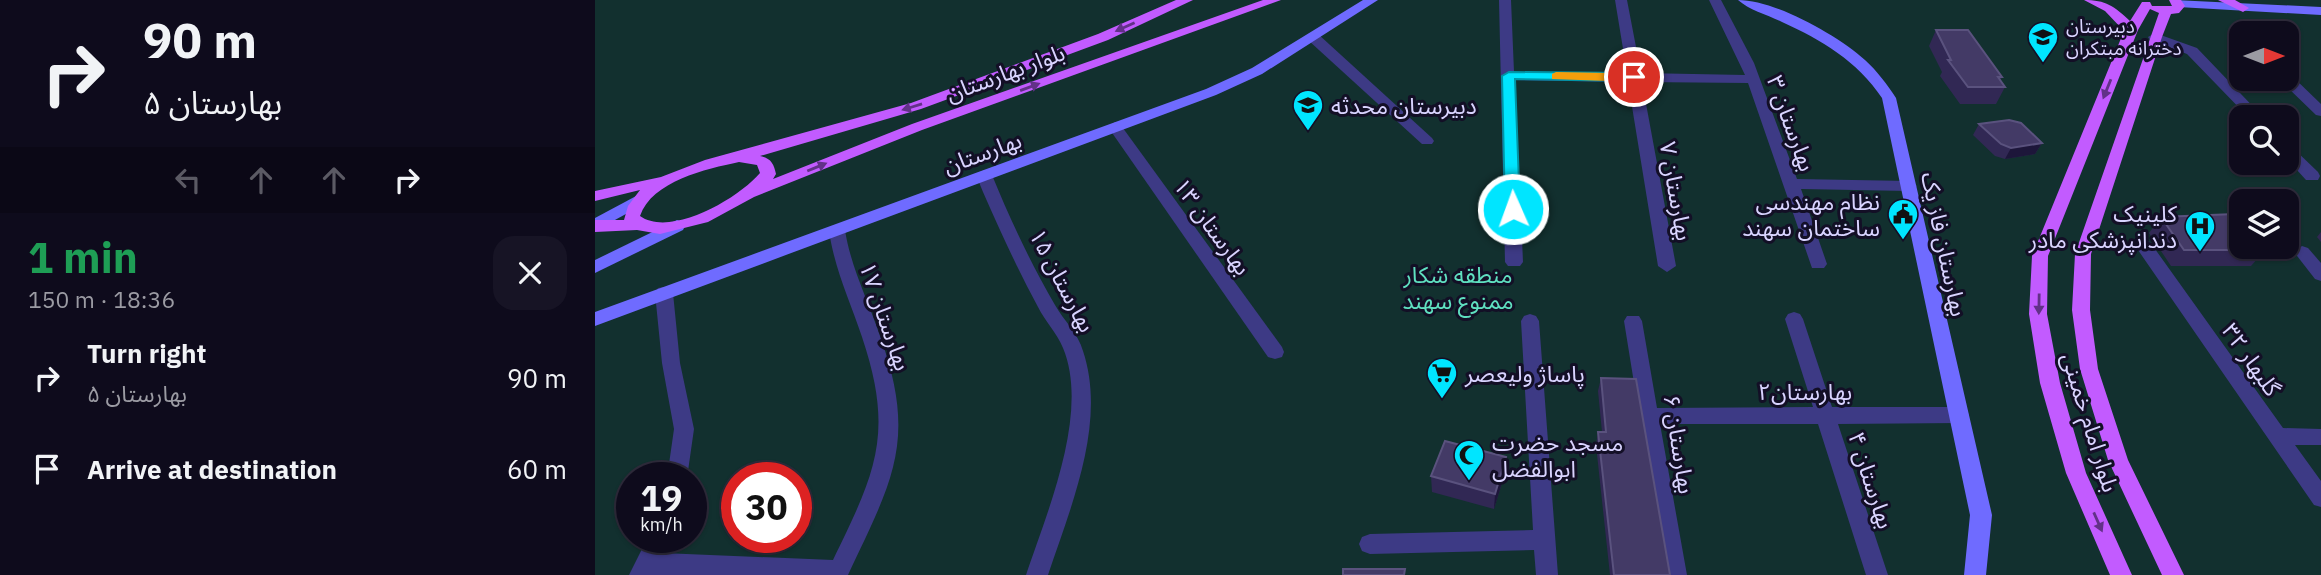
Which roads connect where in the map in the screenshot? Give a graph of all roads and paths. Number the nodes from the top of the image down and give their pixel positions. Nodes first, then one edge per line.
1 (1187, 0) edge
2 (1275, 0) edge
3 (1372, 0) edge
4 (1505, 0) edge
5 (1621, 0) edge
6 (1715, 0) edge
7 (1744, 0) edge
8 (1763, 0) edge
9 (2090, 0) edge
10 (2224, 0) edge
11 (2142, 3) edge
12 (2173, 5) edge
13 (2243, 8) junction
14 (2321, 11) edge
15 (1783, 18) junction
16 (2131, 30) junction
17 (1313, 37) junction
18 (2155, 37) junction
19 (1509, 76) junction
20 (1634, 77) junction
21 (1753, 79) junction
22 (2299, 88) edge
23 (2314, 99) edge
24 (2244, 105) edge
25 (2321, 113) edge
26 (1115, 127) junction
27 (1427, 141) dead end
28 (739, 157) junction
29 (2299, 162) edge
30 (984, 175) junction
31 (677, 176) junction
32 (2312, 176) dead end
33 (1790, 184) junction
34 (1909, 186) junction
35 (754, 192) junction
36 (595, 196) edge
37 (638, 200) junction
38 (595, 225) edge
39 (636, 225) junction
40 (677, 226) junction
41 (837, 230) junction
42 (2144, 246) dead end
43 (2302, 252) dead end
44 (1514, 262) dead end
45 (1818, 264) dead end
46 (1667, 266) dead end
47 (595, 267) edge
48 (2320, 274) edge
49 (664, 293) junction
50 (595, 318) edge
51 (1794, 319) dead end
52 (1530, 321) dead end
53 (1633, 321) dead end
54 (1275, 352) dead end
55 (1959, 415) junction
56 (1651, 416) junction
57 (1825, 416) junction
58 (2276, 436) junction
59 (2321, 437) edge
60 (679, 462) edge
61 (2321, 498) edge
62 (1545, 540) junction
63 (1370, 544) dead end
64 (652, 553) edge
65 (644, 569) edge
66 (838, 573) edge
67 (1037, 575) edge
68 (1547, 575) edge
69 (1676, 575) edge
70 (1877, 575) edge
71 (1975, 575) edge
72 (2121, 575) edge
73 (2173, 575) edge

1 -> 28 main road, بلوار بهارستان
35 -> 2 main road, بلوار بهارستان
3 - 17 street, بهارستان
4 - 19 street
5 - 20 street, بهارستان ۷
6 - 21 street, بهارستان ۳
7 - 15 street, بهارستان فاز یک
8 - 15 street
9 - 16 main road
10 - 13 main road
11 - 12 main road
11 - 16 main road, بلوار امام خمینی
12 - 13 street
12 - 18 main road, بلوار امام خمینی
13 - 14 street
15 - 34 street, بهارستان فاز یک
16 -> 72 main road, بلوار امام خمینی
17 - 26 street, بهارستان
17 - 27 street
18 - 24 street
18 - 73 main road, بلوار امام خمینی
19 - 20 street
19 - 44 street
20 - 21 street
20 - 46 street, بهارستان ۷
21 - 33 street, بهارستان ۳
22 - 23 street
23 - 25 street
26 - 30 street, بهارستان
26 - 54 street, بهارستان ۱۳
28 - 31 main road, بلوار بهارستان
28 - 35 main road
29 - 32 street
30 - 41 street, بهارستان
30 - 67 street, بهارستان ۱۵
31 - 36 main road
31 - 37 main road
33 - 34 street
33 - 45 street, بهارستان ۳
34 - 55 street, بهارستان فاز یک
35 - 40 main road, بلوار بهارستان
37 - 38 street
37 - 39 main road
38 - 39 main road, بلوار بهارستان
39 - 40 main road, بلوار بهارستان
40 - 47 street
41 - 49 street, بهارستان
41 - 66 street, بهارستان ۱۷
42 - 58 street, گلبهار ۳۲
43 - 48 street
49 - 50 street, بهارستان
49 - 60 street
51 - 57 street, بهارستان ۴
52 - 62 street
53 - 56 street, بهارستان ۶
55 - 57 street, بهارستان۲
55 - 71 street, بهارستان فاز یک
56 - 57 street, بهارستان۲
56 - 69 street, بهارستان ۶
57 - 70 street, بهارستان ۴
58 - 59 street
58 - 61 street, گلبهار ۳۲
62 - 63 street
62 - 68 street
64 - 65 street
65 - 66 street

